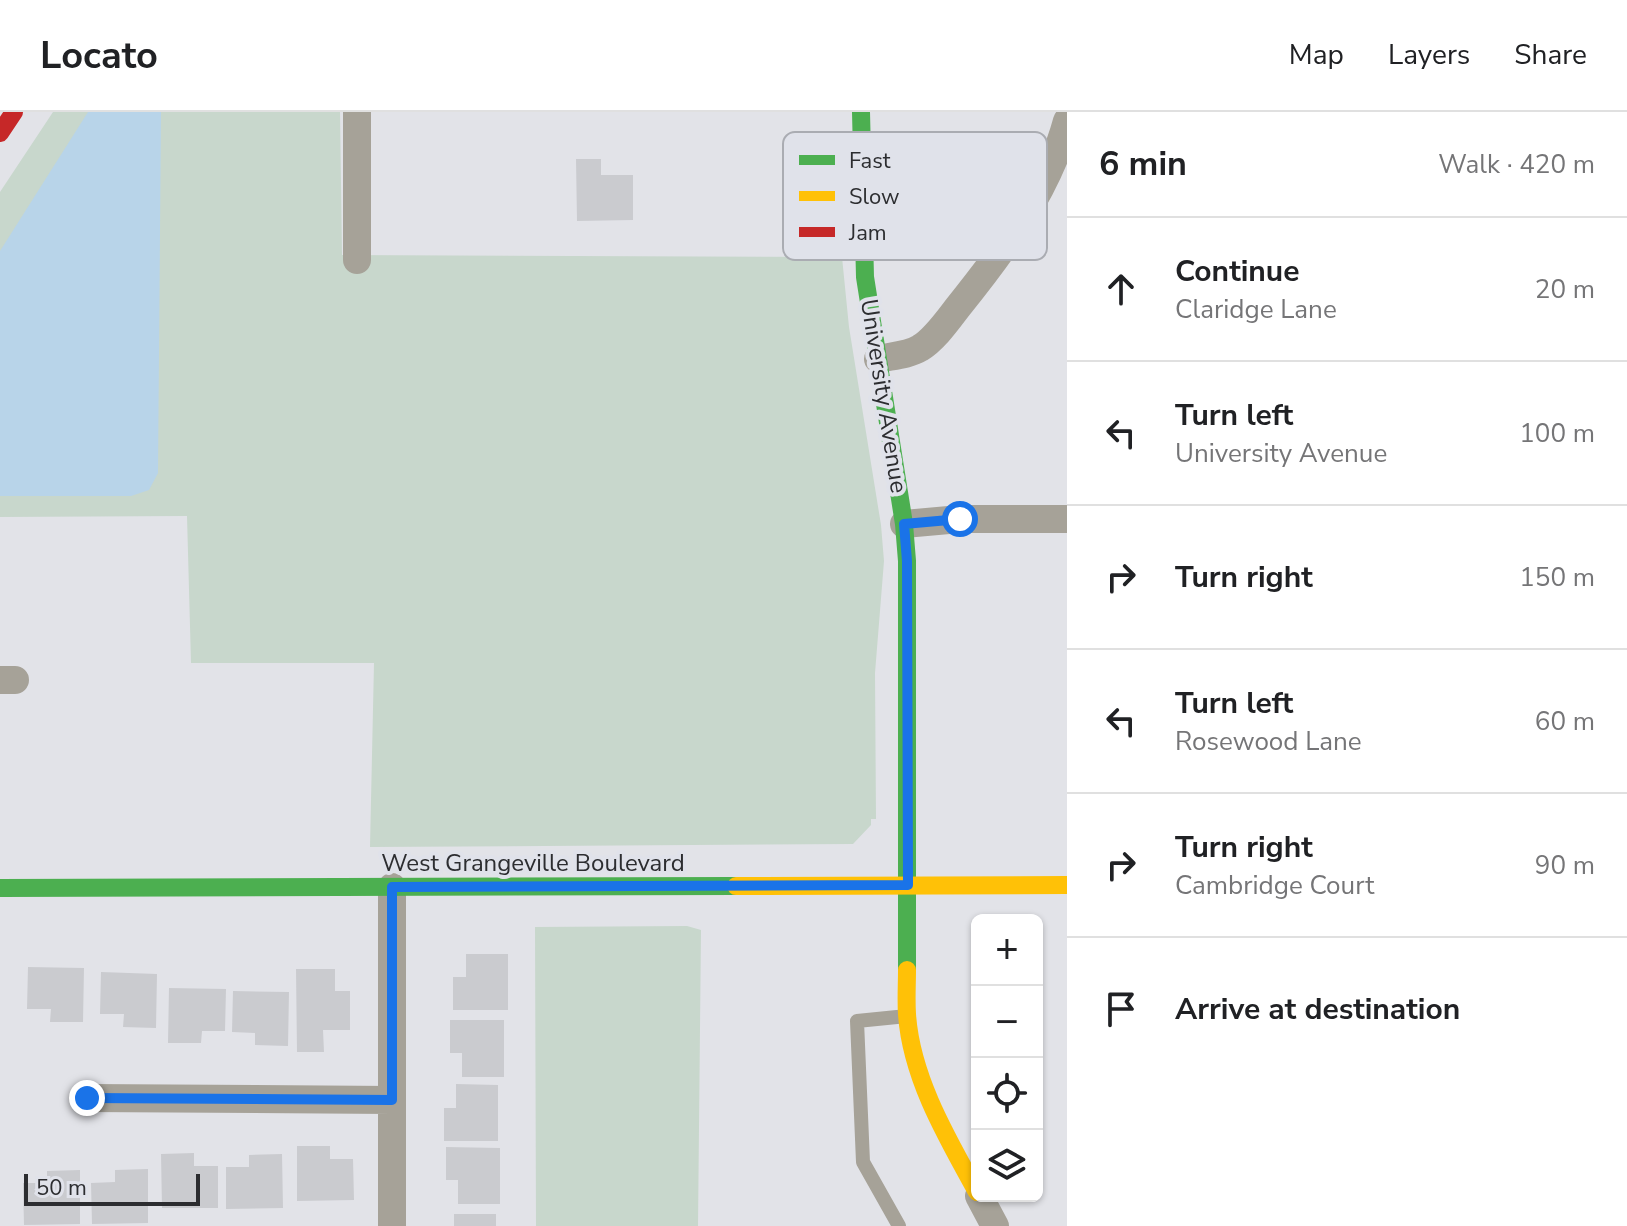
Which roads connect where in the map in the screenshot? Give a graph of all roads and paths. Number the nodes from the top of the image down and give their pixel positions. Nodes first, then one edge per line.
1 (14, 112) edge
2 (357, 112) edge
3 (861, 112) edge
4 (1067, 121) edge
5 (861, 132) edge
6 (0, 133) edge
7 (1047, 175) edge
8 (357, 260) dead end
9 (865, 260) edge
10 (996, 260) edge
11 (878, 359) junction
12 (1067, 519) edge
13 (904, 524) junction
14 (908, 885) junction
15 (1067, 885) edge
16 (392, 887) junction
17 (0, 888) edge
18 (907, 1016) junction
19 (87, 1098) dead end
20 (392, 1100) junction
21 (971, 1182) edge
22 (982, 1202) edge
23 (392, 1226) edge
24 (899, 1226) edge
25 (995, 1226) edge

1 - 6 street
2 - 8 street
3 - 5 street, University Avenue
4 - 7 street
9 - 11 street, University Avenue
10 - 11 street
11 - 13 street, University Avenue
12 - 13 street
13 - 14 street, University Avenue
14 - 15 street, West Grangeville Boulevard
14 - 16 street, West Grangeville Boulevard
14 - 18 street, University Avenue
16 - 17 street, West Grangeville Boulevard
16 - 20 street
18 - 21 street, University Avenue
18 - 24 lane
19 - 20 street
20 - 23 street
22 - 25 street, University Avenue

